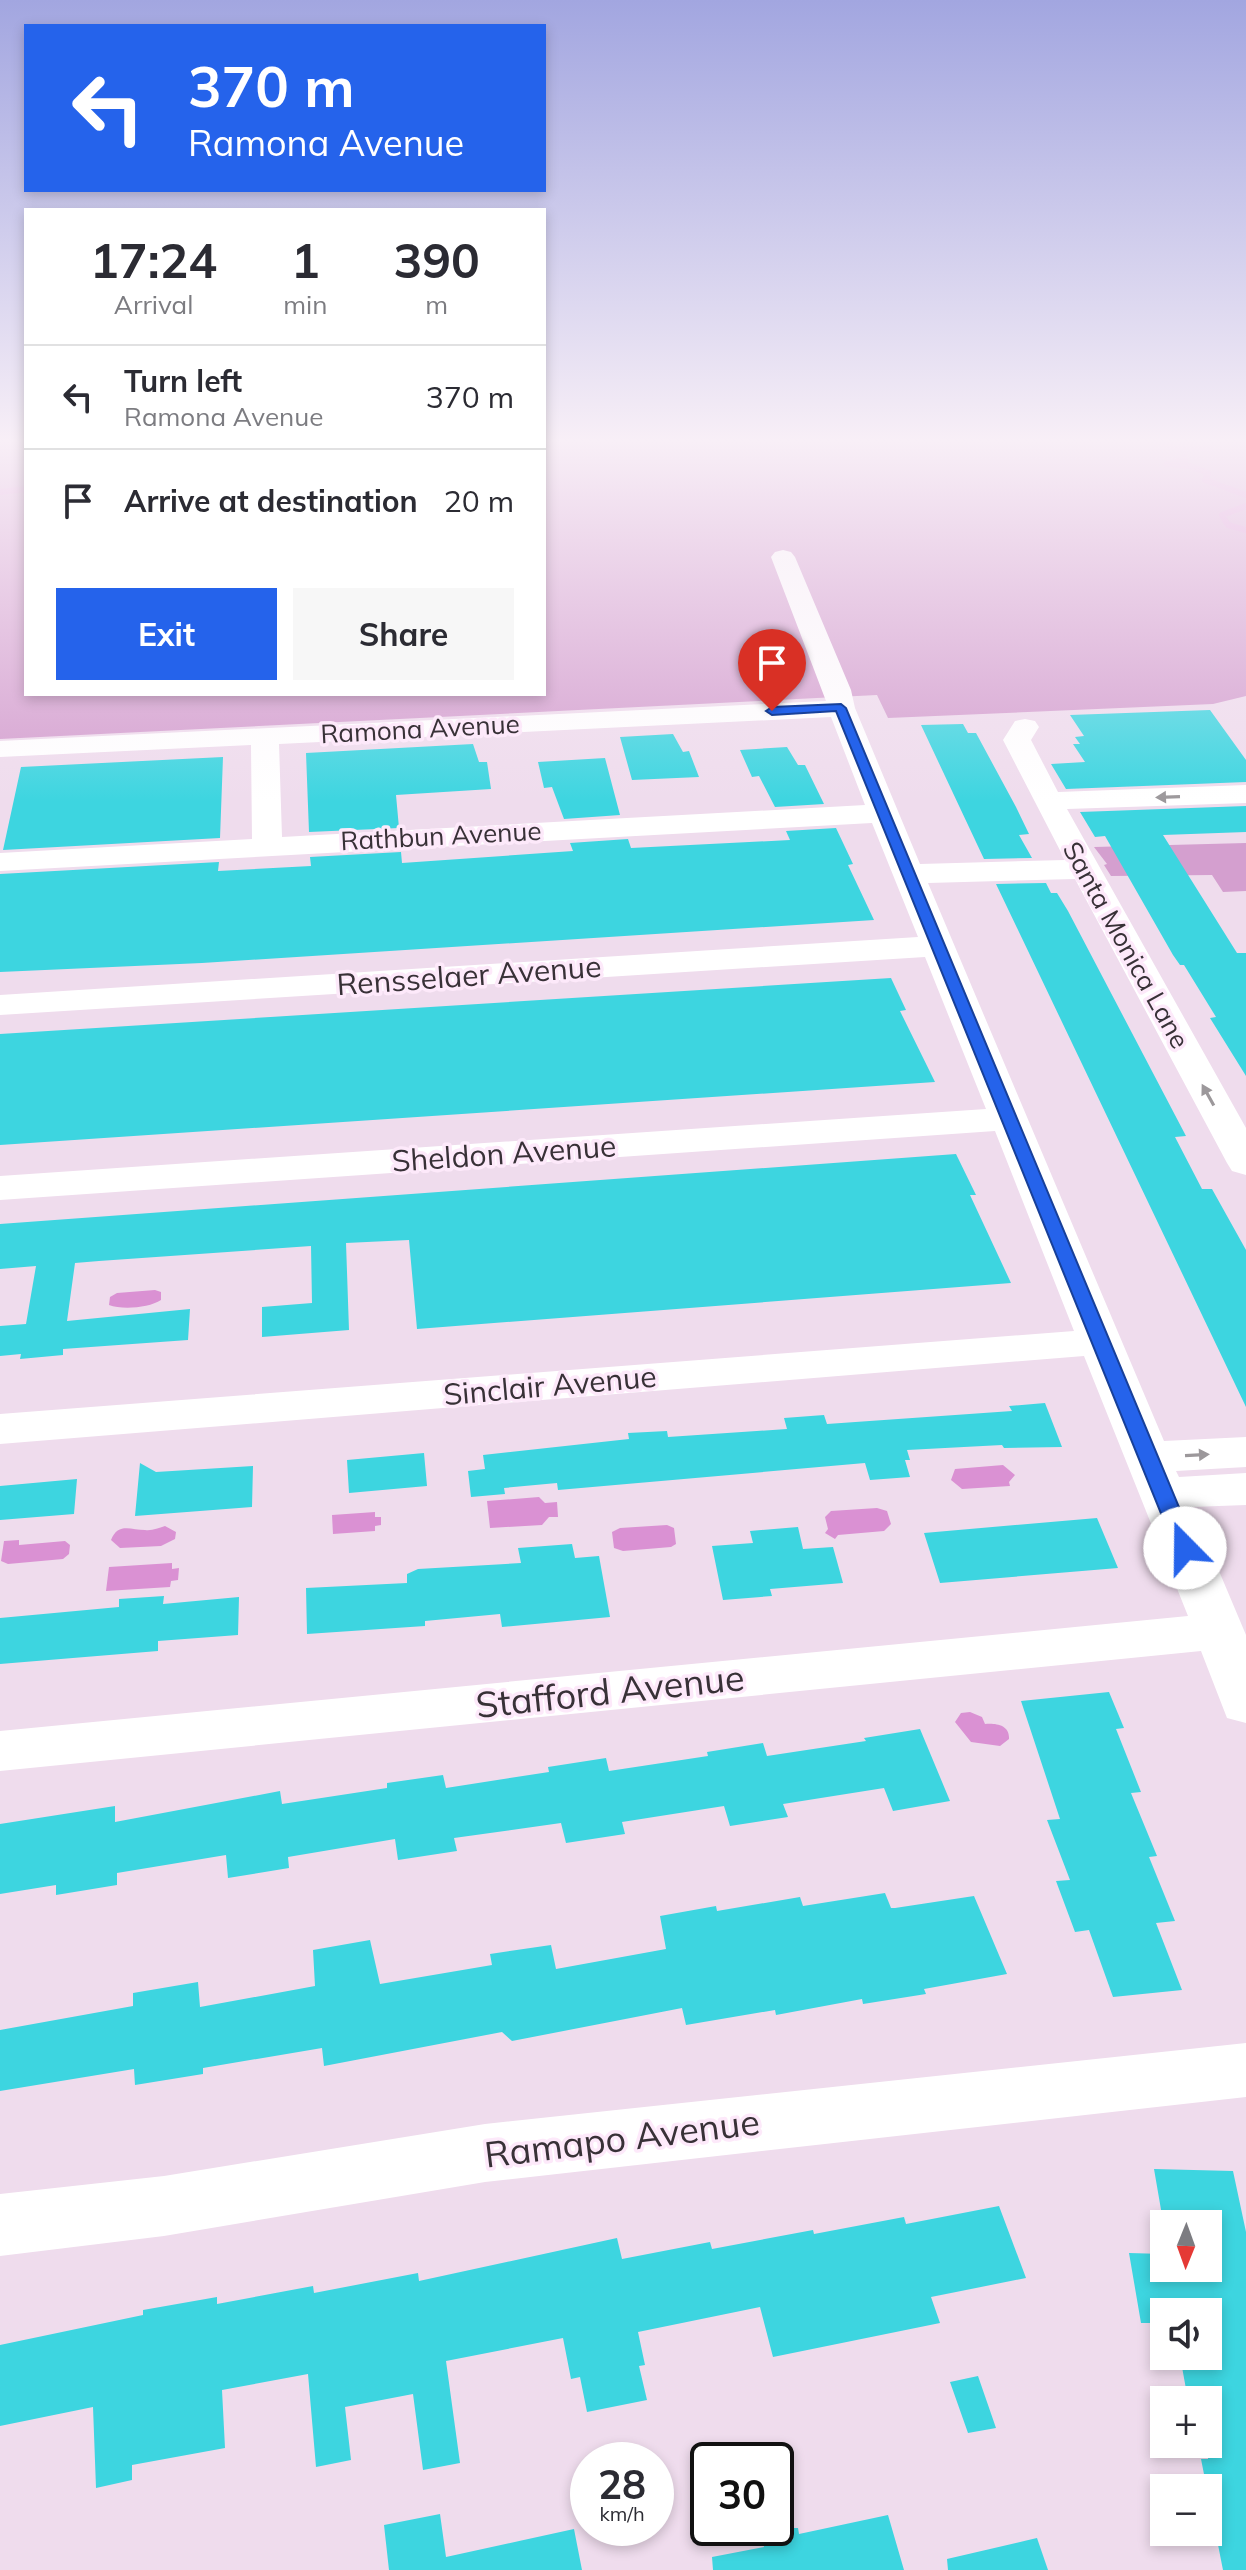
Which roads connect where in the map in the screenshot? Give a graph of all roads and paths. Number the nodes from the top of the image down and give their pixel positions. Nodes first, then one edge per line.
1 (785, 562) edge
2 (841, 708) junction
3 (1025, 727) dead end
4 (265, 737) junction
5 (0, 749) edge
6 (1246, 794) edge
7 (1048, 801) junction
8 (883, 813) junction
9 (267, 845) junction
10 (0, 862) edge
11 (1080, 862) junction
12 (905, 867) junction
13 (938, 946) junction
14 (0, 1005) edge
15 (1009, 1119) junction
16 (1243, 1152) edge
17 (0, 1188) edge
18 (1100, 1342) junction
19 (0, 1429) edge
20 (1246, 1452) edge
21 (1155, 1475) junction
22 (1246, 1489) edge
23 (1219, 1631) junction
24 (1246, 1704) edge
25 (0, 1751) edge
26 (1246, 2070) edge
27 (0, 2225) edge

1 - 2 street
2 - 4 street, Ramona Avenue
2 - 8 street
3 - 7 street, Santa Monica Lane
4 - 5 street, Ramona Avenue
4 - 9 street
6 -> 7 street
7 - 11 street, Santa Monica Lane
8 - 9 street, Rathbun Avenue
8 - 12 street
9 - 10 street, Rathbun Avenue
11 - 12 street
16 -> 11 street, Santa Monica Lane
12 - 13 street
13 - 14 street, Rensselaer Avenue
13 - 15 street
15 - 17 street, Sheldon Avenue
15 - 18 street
18 - 19 street, Sinclair Avenue
18 - 21 street
21 -> 20 street
21 - 22 street
21 - 23 street
23 - 24 street
23 - 25 street, Stafford Avenue
26 - 27 street, Ramapo Avenue

